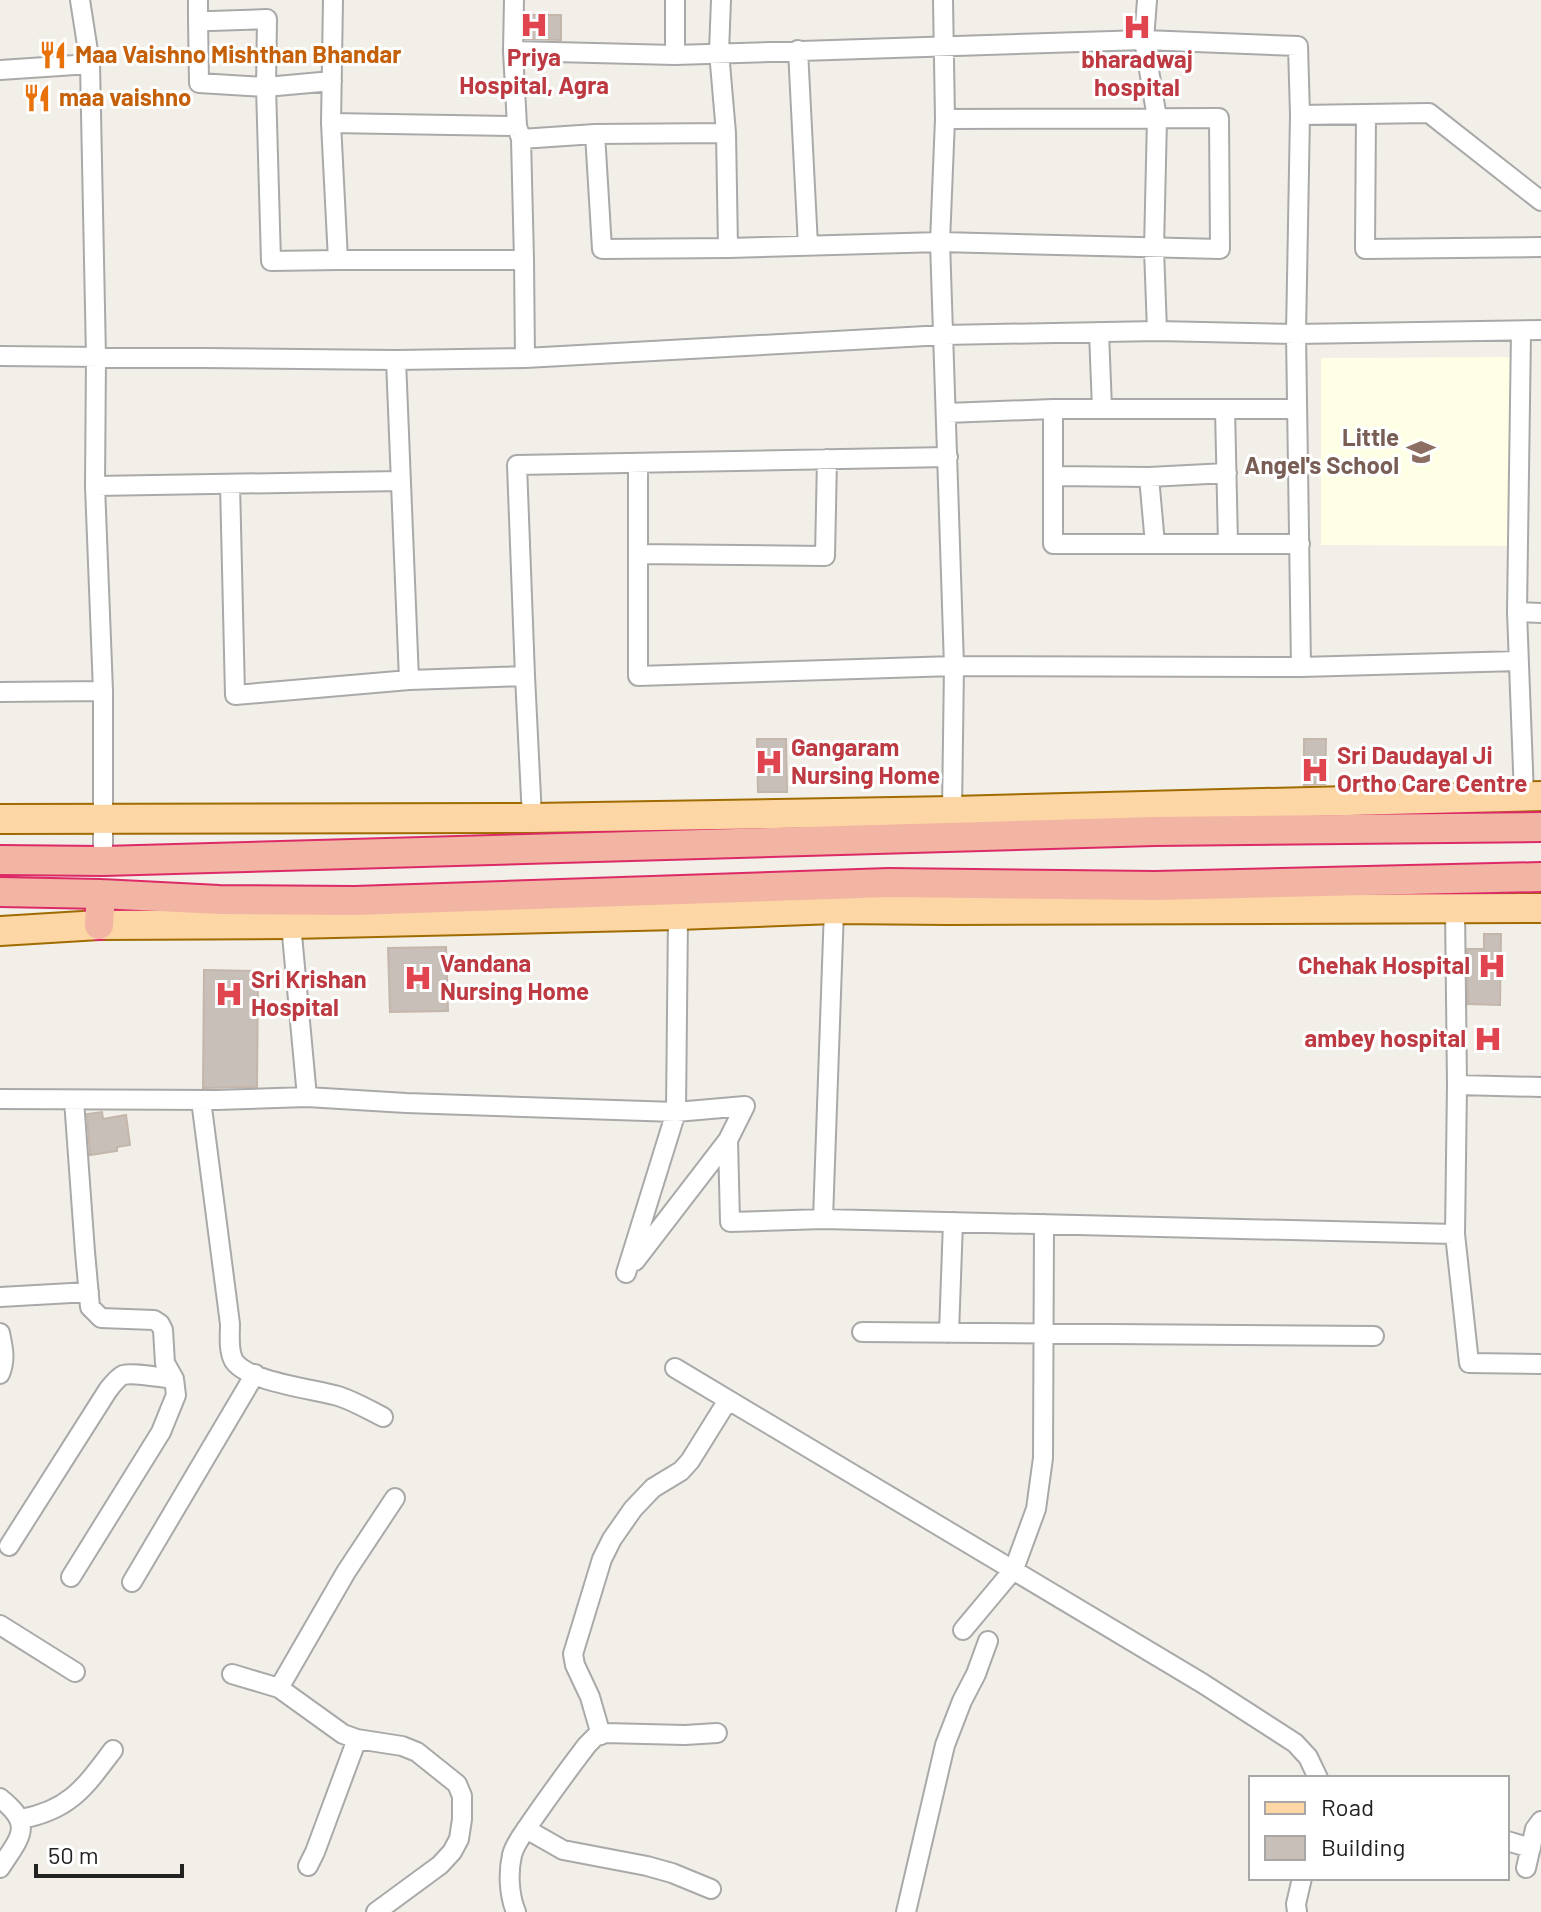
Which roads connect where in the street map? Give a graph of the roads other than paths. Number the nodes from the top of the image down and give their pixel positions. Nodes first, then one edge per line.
1 (80, 0) edge
2 (198, 0) edge
3 (262, 0) edge
4 (333, 0) edge
5 (514, 0) edge
6 (675, 0) edge
7 (721, 0) edge
8 (943, 0) edge
9 (1147, 0) edge
10 (198, 19) junction
11 (267, 19) junction
12 (1144, 40) junction
13 (944, 47) junction
14 (798, 50) junction
15 (513, 51) junction
16 (719, 52) junction
17 (675, 55) junction
18 (90, 64) junction
19 (0, 70) edge
20 (332, 81) junction
21 (266, 87) junction
22 (1366, 114) junction
23 (1300, 115) junction
24 (1157, 118) junction
25 (945, 119) junction
26 (331, 123) junction
27 (519, 132) junction
28 (726, 133) junction
29 (595, 134) junction
30 (1541, 201) edge
31 (940, 242) junction
32 (808, 246) junction
33 (1541, 247) edge
34 (728, 248) junction
35 (1154, 249) junction
36 (338, 260) junction
37 (524, 260) junction
38 (1541, 330) edge
39 (1157, 331) junction
40 (1099, 332) junction
41 (1521, 332) junction
42 (1296, 334) junction
43 (944, 335) junction
44 (0, 356) edge
45 (96, 357) junction
46 (525, 358) junction
47 (396, 360) junction
48 (1053, 409) junction
49 (1102, 409) junction
50 (1225, 409) junction
51 (1297, 409) junction
52 (947, 413) junction
53 (948, 457) junction
54 (827, 459) junction
55 (638, 463) junction
56 (1227, 473) junction
57 (1053, 476) junction
58 (1149, 477) junction
59 (401, 481) junction
60 (230, 484) junction
61 (95, 486) junction
62 (1155, 544) junction
63 (1228, 544) junction
64 (1300, 544) junction
65 (638, 554) junction
66 (1517, 612) junction
67 (1541, 613) edge
68 (1518, 661) junction
69 (954, 666) junction
70 (1301, 667) junction
71 (525, 676) junction
72 (409, 680) junction
73 (103, 691) junction
74 (0, 692) edge
75 (1532, 796) edge
76 (532, 818) junction
77 (0, 819) edge
78 (104, 820) junction
79 (952, 823) junction
80 (1541, 827) edge
81 (0, 860) edge
82 (103, 861) junction
83 (1541, 877) edge
84 (0, 892) edge
85 (101, 894) junction
86 (1541, 908) edge
87 (834, 909) junction
88 (1455, 909) junction
89 (678, 915) junction
90 (291, 924) junction
91 (99, 925) junction
92 (0, 931) edge
93 (1457, 1085) junction
94 (1541, 1087) edge
95 (307, 1097) junction
96 (0, 1099) edge
97 (74, 1100) junction
98 (201, 1100) junction
99 (676, 1112) junction
100 (728, 1140) junction
101 (823, 1219) junction
102 (953, 1222) junction
103 (1044, 1224) junction
104 (1455, 1234) junction
105 (89, 1292) junction
106 (0, 1297) edge
107 (862, 1332) dead end
108 (949, 1333) junction
109 (1043, 1333) junction
110 (1374, 1336) dead end
111 (1, 1343) edge
112 (1541, 1364) edge
113 (675, 1368) dead end
114 (0, 1374) edge
115 (255, 1374) junction
116 (174, 1379) junction
117 (728, 1400) junction
118 (383, 1417) dead end
119 (395, 1498) dead end
120 (9, 1546) dead end
121 (1014, 1569) junction
122 (71, 1577) dead end
123 (132, 1582) dead end
124 (0, 1625) edge
125 (963, 1630) dead end
126 (988, 1641) dead end
127 (75, 1672) dead end
128 (232, 1674) dead end
129 (279, 1688) junction
130 (717, 1733) dead end
131 (601, 1735) junction
132 (357, 1739) junction
133 (113, 1750) dead end
134 (1317, 1776) edge
135 (0, 1798) edge
136 (21, 1819) junction
137 (1541, 1821) edge
138 (526, 1829) junction
139 (1509, 1842) edge
140 (1531, 1848) junction
141 (308, 1866) dead end
142 (0, 1868) edge
143 (1526, 1868) dead end
144 (1302, 1880) edge
145 (711, 1889) dead end
146 (376, 1912) edge
147 (516, 1912) edge
148 (906, 1912) edge
149 (1297, 1912) edge

1 - 18 street
2 - 10 street
3 - 11 street
4 - 20 street
5 - 15 street
6 - 17 street
7 - 16 street
8 - 13 street
9 - 12 street
10 - 11 street
10 - 21 street
11 - 21 street
12 - 13 street
12 - 23 street
12 - 24 street
13 - 14 street
13 - 25 street
14 - 16 street
14 - 32 street
15 - 17 street
15 - 27 street
16 - 17 street
16 - 28 street
18 - 19 street
18 - 45 street
20 - 21 street
20 - 26 street
21 - 36 street
22 - 23 street
22 - 30 street
22 - 33 street
23 - 42 street
24 - 25 street
24 - 35 street
24 - 35 street
25 - 31 street
26 - 27 street
26 - 36 street
27 - 29 street
27 - 37 street
28 - 29 street
28 - 34 street
29 - 34 street
31 - 32 street
31 - 35 street
31 - 43 street
32 - 34 street
35 - 39 street
36 - 37 street
37 - 46 street
38 - 41 street
39 - 40 street
39 - 42 street
40 - 43 street
40 - 49 street
41 - 42 street
41 - 66 street
42 - 51 street
43 - 46 street
43 - 52 street
44 - 45 street
45 - 47 street
45 - 61 street
46 - 47 street
47 - 59 street
48 - 49 street
48 - 52 street
48 - 57 street
49 - 50 street
50 - 51 street
50 - 56 street
51 - 64 street
52 - 53 street
53 - 54 street
53 - 69 street
54 - 55 street
54 - 65 street
55 - 65 street
55 - 71 street
56 - 58 street
56 - 63 street
57 - 58 street
57 - 62 street
58 - 62 street
59 - 60 street
59 - 72 street
60 - 61 street
60 - 72 street
61 - 73 street
62 - 63 street
63 - 64 street
64 - 70 street
65 - 69 street
66 - 67 street
66 - 68 street
68 - 70 street
68 - 75 street
69 - 70 street
69 - 79 street
71 - 72 street
71 - 76 street
73 - 74 street
73 - 78 street
75 - 79 main road
76 - 78 main road
76 - 79 main road
77 - 78 main road
78 - 82 street
79 - 80 highway
79 - 82 highway
81 - 82 highway
83 - 85 highway
84 - 85 highway
85 - 91 highway
86 - 88 main road
87 - 88 main road
87 - 89 main road
87 - 101 street
88 - 93 street
89 - 90 main road
89 - 99 street
90 - 91 main road
90 - 95 street
91 - 92 main road
93 - 94 street
93 - 104 street
95 - 98 street
95 - 99 street
96 - 97 street
97 - 98 street
97 - 105 street
98 - 115 street
99 - 100 street
99 - 100 street
100 - 101 street
101 - 102 street
102 - 103 street
102 - 108 street
103 - 104 street
103 - 109 street
104 - 112 street
105 - 106 street
105 - 116 street
107 - 108 street
108 - 109 street
109 - 110 street
109 - 121 street
111 - 114 street
113 - 117 street
115 - 118 street
115 - 123 street
116 - 120 street
116 - 122 street
117 - 121 street
117 - 131 street
119 - 129 street
121 - 125 street
121 - 134 street
124 - 127 street
126 - 148 street
128 - 129 street
129 - 132 street
130 - 131 street
131 - 138 street
132 - 141 street
132 - 146 street
133 - 136 street
135 - 136 street
136 - 142 street
137 - 140 street
138 - 145 street
138 - 147 street
139 - 140 street
140 - 143 street
144 - 149 street

